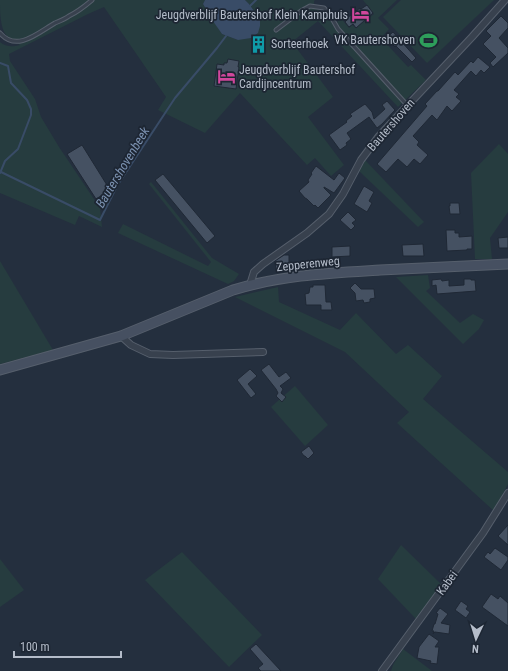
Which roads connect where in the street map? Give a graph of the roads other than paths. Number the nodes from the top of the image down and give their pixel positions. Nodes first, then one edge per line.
1 (92, 0) edge
2 (505, 0) edge
3 (276, 30) dead end
4 (0, 33) edge
5 (408, 105) junction
6 (508, 264) edge
7 (250, 285) junction
8 (121, 336) junction
9 (263, 352) dead end
10 (0, 370) edge
11 (508, 493) edge
12 (382, 671) edge

1 - 4 lane
2 - 5 street, Bautershoven
3 - 5 lane
5 - 7 street, Bautershoven
6 - 7 street, Zepperenweg
7 - 8 street, Zepperenweg
8 - 9 street
8 - 10 street, Zepperenweg
11 - 12 street, Kabei

